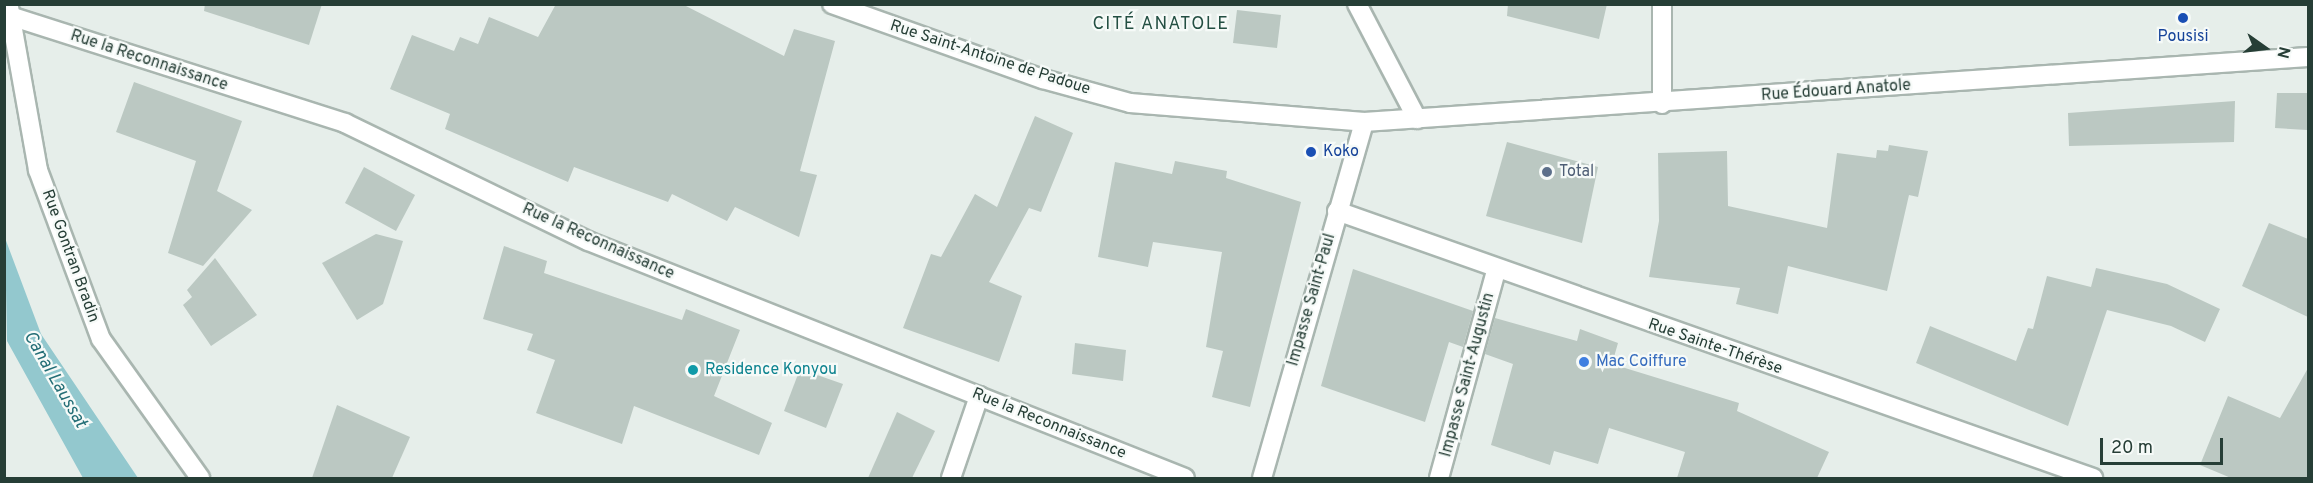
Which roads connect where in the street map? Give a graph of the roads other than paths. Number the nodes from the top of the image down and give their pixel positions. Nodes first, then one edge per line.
1 (832, 4) edge
2 (1357, 4) edge
3 (1662, 4) edge
4 (9, 10) edge
5 (2308, 57) edge
6 (1662, 104) junction
7 (1417, 119) junction
8 (1364, 122) junction
9 (1337, 211) junction
10 (1496, 271) junction
11 (979, 396) junction
12 (200, 478) edge
13 (951, 478) edge
14 (1185, 478) edge
15 (1262, 478) edge
16 (1439, 478) edge
17 (2093, 478) edge

1 - 8 street, Rue Saint-Antoine de Padoue
2 - 7 street
3 - 6 street
4 - 11 street, Rue la Reconnaissance
4 - 12 street, Rue Gontran Bradin
5 - 6 street, Rue Édouard Anatole
6 - 7 street, Rue Édouard Anatole
7 - 8 street, Rue Édouard Anatole
8 - 9 street, Impasse Saint-Paul
9 - 10 street, Rue Sainte-Thérèse
9 - 15 street, Impasse Saint-Paul
10 - 16 street, Impasse Saint-Augustin
10 - 17 street, Rue Sainte-Thérèse
11 - 13 street
11 - 14 street, Rue la Reconnaissance

